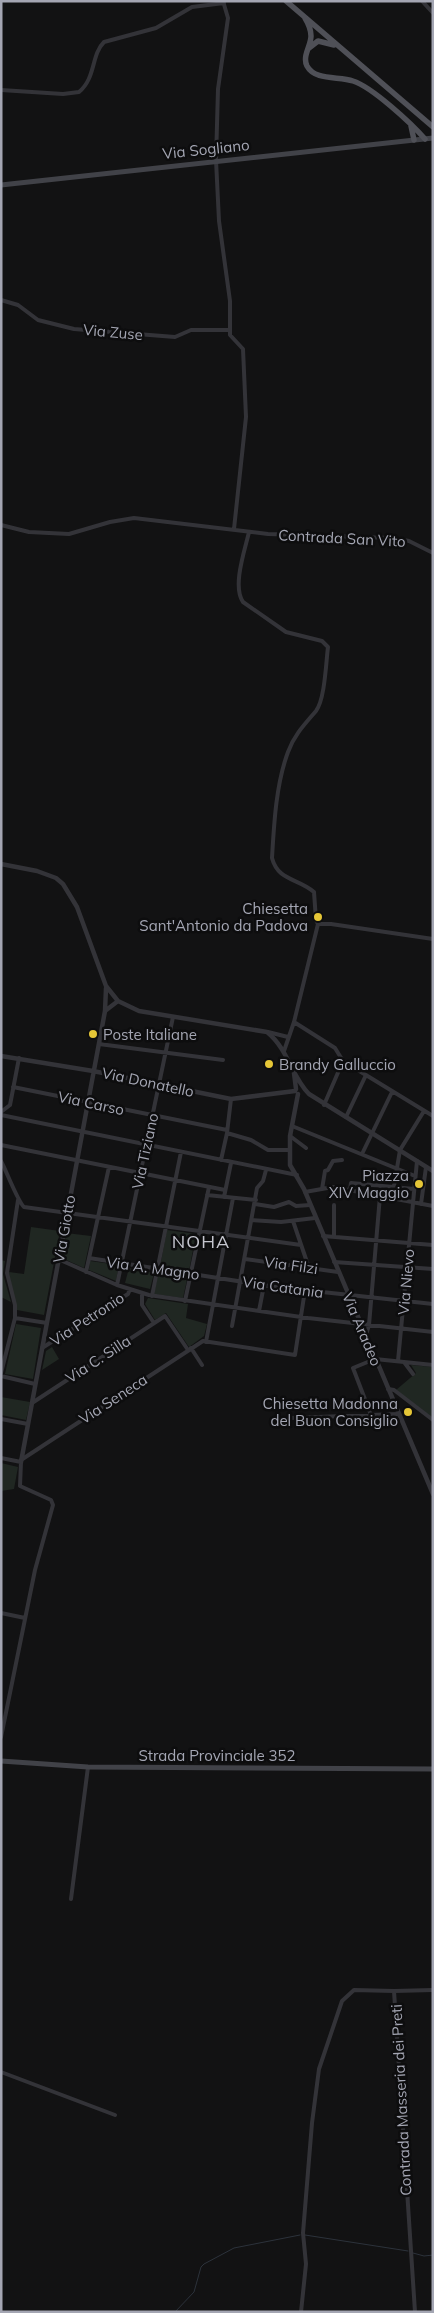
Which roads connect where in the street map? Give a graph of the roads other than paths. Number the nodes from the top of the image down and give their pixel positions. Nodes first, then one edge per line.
1 (286, 1) edge
2 (422, 1) edge
3 (223, 2) edge
4 (433, 13) edge
5 (305, 18) junction
6 (309, 48) junction
7 (340, 48) junction
8 (1, 90) edge
9 (411, 126) junction
10 (433, 127) edge
11 (433, 138) edge
12 (425, 139) junction
13 (414, 140) junction
14 (216, 160) junction
15 (1, 185) edge
16 (1, 300) edge
17 (230, 330) junction
18 (1, 525) edge
19 (234, 529) junction
20 (249, 532) junction
21 (433, 554) edge
22 (1, 864) edge
23 (318, 924) junction
24 (433, 939) edge
25 (106, 986) junction
26 (118, 1001) junction
27 (105, 1011) junction
28 (173, 1017) junction
29 (294, 1022) junction
30 (267, 1032) junction
31 (288, 1036) junction
32 (99, 1044) junction
33 (284, 1051) junction
34 (166, 1052) junction
35 (1, 1056) edge
36 (19, 1058) junction
37 (223, 1060) dead end
38 (343, 1061) junction
39 (93, 1071) junction
40 (366, 1075) junction
41 (158, 1085) junction
42 (13, 1086) junction
43 (299, 1091) junction
44 (392, 1092) junction
45 (231, 1099) junction
46 (87, 1102) junction
47 (324, 1105) junction
48 (424, 1111) junction
49 (1, 1113) edge
50 (152, 1115) junction
51 (433, 1116) edge
52 (346, 1117) junction
53 (292, 1126) junction
54 (227, 1131) junction
55 (82, 1132) junction
56 (372, 1133) junction
57 (290, 1136) junction
58 (1, 1145) edge
59 (146, 1145) junction
60 (306, 1148) dead end
61 (289, 1150) junction
62 (400, 1150) junction
63 (181, 1152) junction
64 (362, 1154) junction
65 (76, 1160) junction
66 (221, 1160) junction
67 (342, 1160) dead end
68 (1, 1161) edge
69 (417, 1161) junction
70 (231, 1163) junction
71 (109, 1167) junction
72 (426, 1167) junction
73 (396, 1168) junction
74 (266, 1170) junction
75 (433, 1171) edge
76 (141, 1174) junction
77 (297, 1176) junction
78 (415, 1176) junction
79 (175, 1180) junction
80 (209, 1187) junction
81 (394, 1187) junction
82 (322, 1189) junction
83 (350, 1189) junction
84 (414, 1189) junction
85 (225, 1190) junction
86 (305, 1192) junction
87 (207, 1195) junction
88 (380, 1196) junction
89 (224, 1197) junction
90 (233, 1198) junction
91 (392, 1198) junction
92 (18, 1200) junction
93 (255, 1202) junction
94 (412, 1202) junction
95 (421, 1204) junction
96 (310, 1205) junction
97 (334, 1205) dead end
98 (433, 1206) edge
99 (67, 1214) junction
100 (97, 1218) junction
101 (316, 1218) junction
102 (252, 1220) junction
103 (293, 1221) junction
104 (129, 1222) junction
105 (165, 1227) junction
106 (198, 1232) junction
107 (226, 1235) junction
108 (323, 1236) junction
109 (334, 1237) junction
110 (249, 1238) junction
111 (376, 1240) junction
112 (409, 1243) junction
113 (433, 1244) edge
114 (301, 1245) junction
115 (89, 1258) junction
116 (58, 1259) junction
117 (245, 1259) junction
118 (334, 1262) junction
119 (122, 1263) junction
120 (374, 1264) junction
121 (407, 1267) junction
122 (309, 1268) junction
123 (157, 1269) junction
124 (433, 1269) edge
125 (86, 1272) junction
126 (338, 1272) junction
127 (190, 1274) junction
128 (218, 1277) junction
129 (241, 1281) junction
130 (117, 1285) junction
131 (264, 1285) junction
132 (130, 1289) junction
133 (305, 1290) junction
134 (142, 1293) junction
135 (152, 1296) junction
136 (348, 1296) junction
137 (372, 1298) junction
138 (185, 1301) junction
139 (405, 1302) junction
140 (433, 1304) edge
141 (213, 1305) junction
142 (235, 1308) junction
143 (259, 1311) junction
144 (300, 1317) junction
145 (15, 1318) junction
146 (47, 1323) junction
147 (154, 1323) junction
148 (360, 1324) junction
149 (370, 1325) junction
150 (232, 1326) dead end
151 (402, 1329) junction
152 (433, 1332) edge
153 (365, 1337) junction
154 (206, 1342) junction
155 (42, 1348) junction
156 (190, 1349) junction
157 (375, 1359) junction
158 (398, 1361) junction
159 (404, 1362) junction
160 (433, 1364) edge
161 (202, 1365) dead end
162 (413, 1374) dead end
163 (1, 1375) edge
164 (36, 1384) junction
165 (388, 1388) junction
166 (32, 1403) junction
167 (398, 1414) junction
168 (371, 1415) junction
169 (290, 1418) dead end
170 (1, 1419) edge
171 (433, 1420) edge
172 (28, 1424) junction
173 (1, 1458) edge
174 (21, 1461) junction
175 (433, 1494) edge
176 (1, 1613) edge
177 (25, 1618) junction
178 (1, 1737) edge
179 (1, 1761) edge
180 (88, 1767) junction
181 (433, 1770) edge
182 (71, 1899) dead end
183 (433, 1990) edge
184 (394, 1991) junction
185 (1, 2072) edge
186 (114, 2115) dead end
187 (301, 2312) edge
188 (415, 2312) edge

1 - 5 main road
2 - 4 street
3 - 8 street
3 - 14 street
5 - 6 main road
5 - 7 main road
6 - 7 main road
6 - 9 main road
7 - 10 main road
9 - 12 main road
9 - 13 main road
11 - 12 main road, Via Sogliano
12 - 13 main road, Via Sogliano
13 - 14 main road, Via Sogliano
14 - 15 main road, Via Sogliano
14 - 17 street
16 - 17 street, Via Zuse
17 - 19 street
18 - 19 street, Contrada San Vito
19 - 20 street, Contrada San Vito
20 - 21 street, Contrada San Vito
20 - 23 street
22 - 25 street
23 - 24 street
23 - 29 street
25 - 26 street
25 - 27 street, Via Giotto
26 - 27 street
26 - 28 street
27 - 32 street, Via Giotto
28 - 30 street
28 - 34 street, Via Tiziano
29 - 31 street
29 - 38 street
30 - 31 street
30 - 33 street
31 - 33 street
32 - 34 street
32 - 39 street, Via Giotto
33 - 43 street
34 - 37 street
34 - 41 street, Via Tiziano
35 - 36 street, Via Donatello
36 - 39 street, Via Donatello
36 - 42 street
38 - 40 street
38 - 47 street
39 - 41 street, Via Donatello
39 - 46 street, Via Giotto
40 - 44 street
40 - 52 street
41 - 45 street, Via Donatello
41 - 50 street, Via Tiziano
42 - 46 street, Via Carso
42 - 49 street
43 - 45 street, Via Donatello
43 - 47 street
43 - 53 street
44 - 48 street
44 - 56 street
45 - 54 street
46 - 50 street, Via Carso
46 - 55 street, Via Giotto
47 - 52 street
48 - 51 street
48 - 62 street
49 - 55 street
50 - 54 street, Via Carso
50 - 59 street, Via Tiziano
52 - 56 street
53 - 57 street
53 - 64 street
54 - 61 street, Via Carso
54 - 66 street
55 - 59 street
55 - 65 street, Via Giotto
56 - 62 street
56 - 64 street
57 - 60 street
57 - 61 street
58 - 65 street
59 - 63 street
59 - 76 street, Via Tiziano
61 - 77 street, Via Aradeo
62 - 69 street
62 - 73 street
63 - 66 street
63 - 79 street
64 - 73 street
65 - 71 street
65 - 99 street, Via Giotto
66 - 70 street
67 - 82 street
68 - 92 street
69 - 72 street
69 - 78 street, Via Nievo
70 - 74 street
70 - 85 street
71 - 76 street
71 - 100 street
72 - 75 street
72 - 95 street
73 - 78 street
73 - 81 street
74 - 77 street
74 - 93 street
76 - 79 street
76 - 104 street, Via Tiziano
77 - 86 street, Via Aradeo
78 - 84 street, Via Nievo
79 - 80 street
79 - 105 street
80 - 85 street
80 - 87 street
81 - 83 street
81 - 84 street
81 - 91 street
82 - 83 street
82 - 86 street
83 - 88 street
84 - 94 street, Via Nievo
85 - 89 street
86 - 96 street, Via Aradeo
87 - 89 street
87 - 106 street
88 - 91 street
88 - 111 street
89 - 90 street
90 - 93 street
90 - 107 street
91 - 94 street
92 - 99 street
92 - 145 street
93 - 96 street
93 - 102 street
94 - 95 street
94 - 112 street, Via Nievo
95 - 98 street
96 - 101 street, Via Aradeo
97 - 109 street
99 - 100 street
99 - 116 street, Via Giotto
100 - 104 street
100 - 115 street
101 - 103 street
101 - 108 street, Via Aradeo
102 - 103 street
102 - 110 street
103 - 114 street
104 - 105 street
104 - 119 street, Via Tiziano
105 - 106 street
105 - 123 street
106 - 107 street
106 - 127 street
107 - 110 street
107 - 128 street
108 - 109 street
108 - 118 street, Via Aradeo
109 - 111 street
110 - 114 street
110 - 117 street
111 - 112 street
111 - 120 street
112 - 113 street
112 - 121 street, Via Nievo
114 - 122 street
115 - 119 street, Via A. Magno
115 - 125 street
116 - 125 street
116 - 146 street, Via Giotto
117 - 122 street, Via Filzi
117 - 129 street
118 - 120 street
118 - 126 street, Via Aradeo
119 - 123 street, Via A. Magno
119 - 130 street, Via Tiziano
120 - 121 street
120 - 137 street
121 - 124 street
121 - 139 street, Via Nievo
122 - 126 street, Via Filzi
123 - 127 street, Via A. Magno
123 - 135 street
125 - 130 street
126 - 136 street, Via Aradeo
127 - 128 street, Via A. Magno
127 - 138 street
128 - 129 street, Via Catania
128 - 141 street
129 - 131 street, Via Catania
129 - 142 street
130 - 132 street
131 - 133 street, Via Catania
131 - 143 street
132 - 134 street
132 - 155 street, Via Petronio
133 - 136 street, Via Catania
133 - 144 street
134 - 135 street
134 - 147 street
135 - 138 street
136 - 137 street, Via Catania
136 - 148 street, Via Aradeo
137 - 139 street, Via Catania
137 - 149 street
138 - 141 street
139 - 140 street, Via Catania
139 - 151 street, Via Nievo
141 - 142 street
141 - 154 street
142 - 143 street
142 - 150 street
143 - 144 street
144 - 148 street
144 - 154 street
145 - 146 street
145 - 163 street
146 - 155 street, Via Giotto
147 - 156 street, Via C. Silla
147 - 166 street, Via C. Silla
148 - 149 street
148 - 153 street, Via Aradeo
149 - 151 street
149 - 153 street
151 - 152 street
151 - 158 street, Via Nievo
153 - 157 street, Via Aradeo
154 - 156 street, Via Seneca
155 - 164 street, Via Giotto
156 - 161 street
156 - 174 street, Via Seneca
157 - 158 street
157 - 165 street, Via Aradeo
157 - 168 street
158 - 159 street
159 - 160 street
159 - 162 street
163 - 164 street
164 - 166 street, Via Giotto
165 - 167 street, Via Aradeo
165 - 171 street
166 - 172 street, Via Giotto
167 - 168 street
167 - 175 street, Via Aradeo
168 - 169 street
170 - 172 street
172 - 174 street, Via Giotto
173 - 174 street
174 - 177 street
176 - 177 street
177 - 178 street
179 - 180 main road, Strada Provinciale 352
180 - 181 main road, Strada Provinciale 352
180 - 182 street
183 - 184 street
184 - 187 street, Contrada Masseria dei Preti
184 - 188 street, Contrada Masseria dei Preti
185 - 186 street

